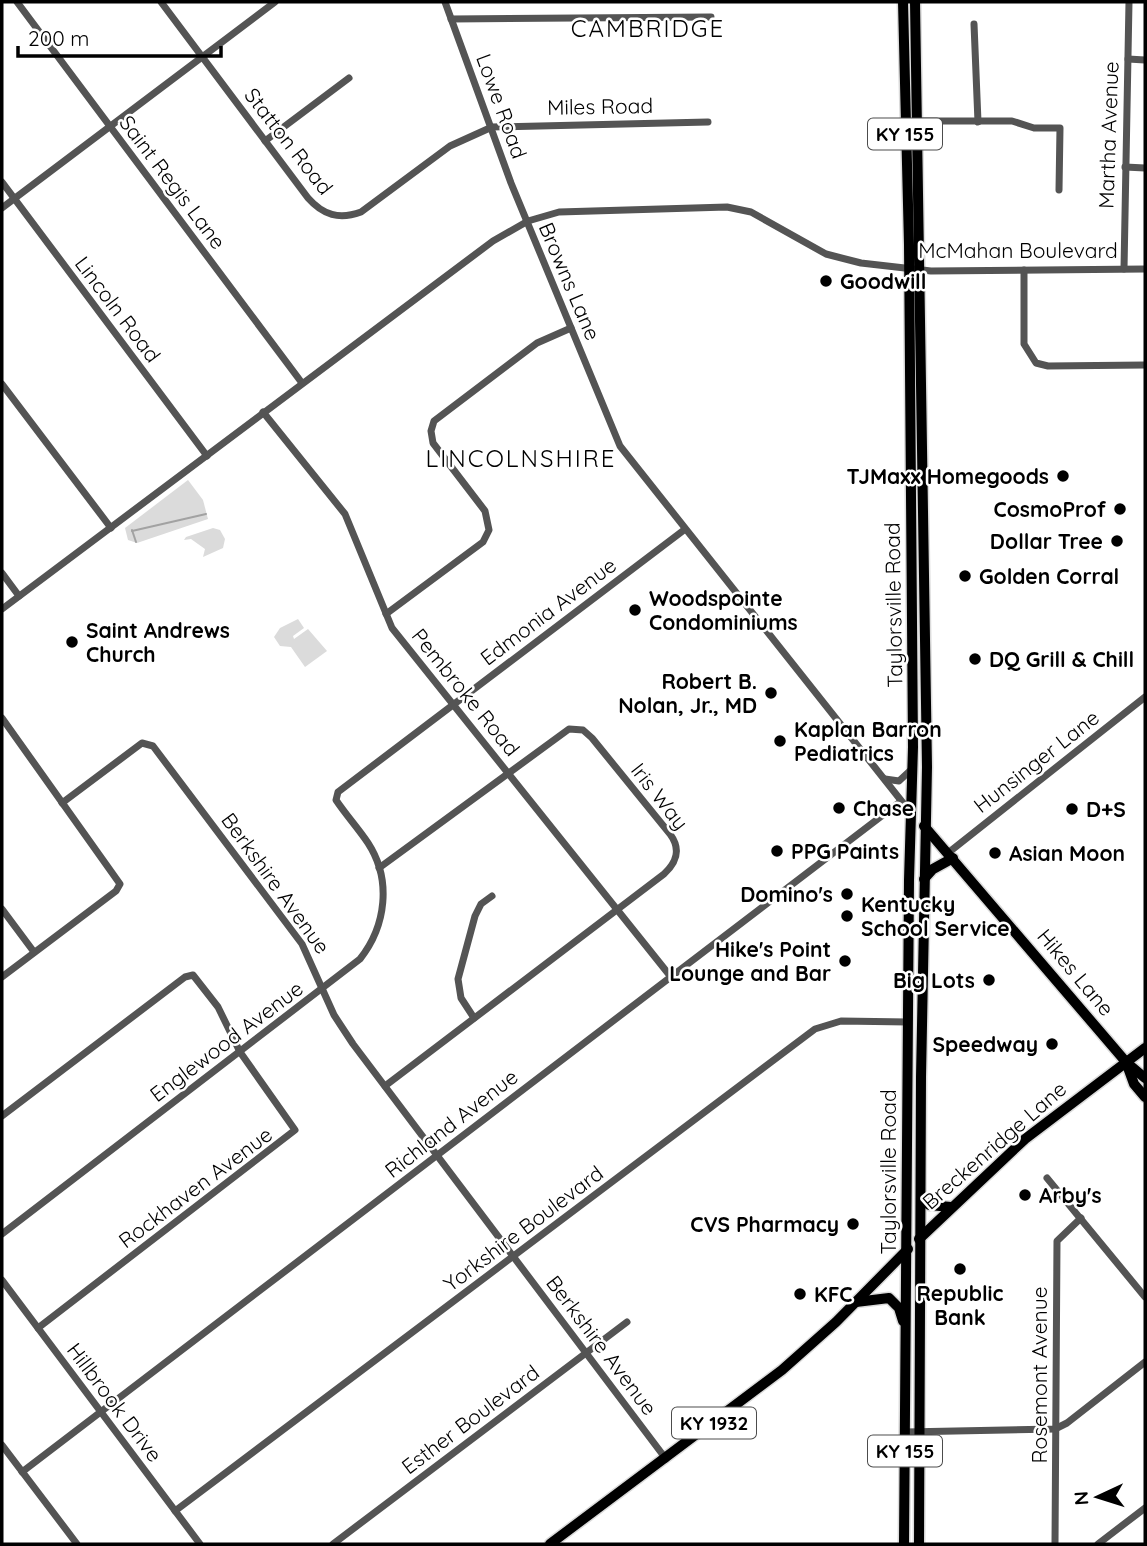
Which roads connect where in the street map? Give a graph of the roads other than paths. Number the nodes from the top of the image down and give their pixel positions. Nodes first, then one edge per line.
1 (16, 2) edge
2 (161, 2) edge
3 (275, 2) edge
4 (444, 2) edge
5 (903, 2) edge
6 (915, 2) edge
7 (1129, 2) edge
8 (711, 16) dead end
9 (451, 19) junction
10 (974, 23) dead end
11 (202, 57) junction
12 (1128, 60) junction
13 (1145, 60) edge
14 (349, 78) dead end
15 (917, 121) junction
16 (708, 122) dead end
17 (978, 122) junction
18 (110, 126) junction
19 (492, 127) junction
20 (265, 141) junction
21 (1125, 167) junction
22 (1145, 168) edge
23 (2, 183) edge
24 (1059, 190) dead end
25 (14, 199) junction
26 (2, 208) edge
27 (528, 221) junction
28 (913, 268) junction
29 (1124, 269) junction
30 (1145, 269) edge
31 (1024, 270) junction
32 (571, 328) junction
33 (1145, 365) edge
34 (302, 383) junction
35 (2, 384) edge
36 (263, 412) junction
37 (206, 456) junction
38 (111, 528) junction
39 (684, 530) junction
40 (2, 573) edge
41 (19, 596) junction
42 (2, 610) edge
43 (386, 614) junction
44 (1145, 697) edge
45 (453, 705) junction
46 (2, 718) edge
47 (10, 729) junction
48 (2, 736) edge
49 (913, 768) junction
50 (508, 772) junction
51 (884, 779) junction
52 (336, 798) joint
53 (900, 802) junction
54 (62, 803) junction
55 (911, 814) junction
56 (925, 827) junction
57 (951, 856) junction
58 (379, 868) junction
59 (924, 879) junction
60 (492, 896) dead end
61 (2, 909) edge
62 (618, 909) junction
63 (33, 952) junction
64 (2, 977) edge
65 (671, 977) junction
66 (323, 989) junction
67 (474, 1018) junction
68 (908, 1022) junction
69 (1145, 1048) edge
70 (240, 1052) junction
71 (1126, 1062) junction
72 (1145, 1078) edge
73 (385, 1086) junction
74 (1145, 1097) edge
75 (2, 1116) edge
76 (438, 1156) junction
77 (1046, 1178) dead end
78 (921, 1195) junction
79 (951, 1207) junction
80 (1081, 1218) junction
81 (2, 1234) edge
82 (920, 1238) junction
83 (907, 1250) junction
84 (513, 1256) junction
85 (2, 1280) edge
86 (1145, 1297) edge
87 (856, 1303) junction
88 (627, 1322) dead end
89 (38, 1328) junction
90 (906, 1335) junction
91 (586, 1353) junction
92 (1145, 1363) edge
93 (101, 1411) junction
94 (1055, 1429) junction
95 (905, 1432) junction
96 (920, 1433) junction
97 (2, 1445) edge
98 (666, 1459) junction
99 (22, 1472) junction
100 (1145, 1508) edge
101 (175, 1511) junction
102 (77, 1544) edge
103 (200, 1544) edge
104 (333, 1544) edge
105 (550, 1544) edge
106 (904, 1544) edge
107 (919, 1544) edge
108 (1055, 1544) edge
109 (1098, 1544) edge

1 - 18 street, Saint Regis Lane
2 - 11 street, Statton Road
3 - 11 street
4 - 9 street, Lowe Road
5 - 28 main road, Taylorsville Road / KY 155
6 - 15 main road, Taylorsville Road / KY 155
7 - 12 street, Martha Avenue
8 - 9 street
9 - 19 street, Lowe Road
10 - 17 street
11 - 18 street
11 - 20 street, Statton Road
12 - 13 street
12 - 21 street, Martha Avenue
14 - 20 street
15 - 17 street
15 - 28 main road, Taylorsville Road / KY 155
16 - 19 street, Miles Road
17 - 24 street
18 - 25 street
18 - 34 street, Saint Regis Lane
19 - 20 street, Statton Road
19 - 27 street, Lowe Road
21 - 22 street
21 - 29 street, Martha Avenue
23 - 25 street, Lincoln Road
25 - 26 street
25 - 37 street, Lincoln Road
27 - 28 street, McMahan Boulevard
27 - 32 street, Browns Lane
27 - 34 street, Browns Lane
28 - 31 street, McMahan Boulevard
28 - 49 main road, Taylorsville Road / KY 155
28 - 56 main road, Taylorsville Road / KY 155
29 - 30 street, McMahan Boulevard
29 - 31 street, McMahan Boulevard
31 - 33 street
32 - 39 street, Browns Lane
32 - 43 street
34 - 36 street, Browns Lane
35 - 38 street
36 - 37 street, Browns Lane
36 - 43 street, Pembroke Road
37 - 38 street, Browns Lane
38 - 41 street, Browns Lane
39 - 45 street, Edmonia Avenue
39 - 51 street, Browns Lane
40 - 41 street
41 - 42 street, Browns Lane
43 - 45 street, Pembroke Road
44 - 57 street, Hunsinger Lane
45 - 50 street, Pembroke Road
45 - 52 street, Edmonia Avenue
46 - 47 street
47 - 48 street
47 - 54 street
49 - 51 street
49 - 55 main road, Taylorsville Road / KY 155
50 - 58 street, Iris Way
50 - 62 street, Pembroke Road
50 - 62 street, Iris Way
51 - 53 street, Browns Lane
52 - 58 street, Englewood Avenue
53 - 55 street, Browns Lane
53 - 65 street, Richland Avenue
54 - 63 street
54 - 66 street, Berkshire Avenue
55 - 56 main road, Hikes Lane
55 - 68 main road, Taylorsville Road / KY 155
56 - 57 main road, Hikes Lane
56 - 59 main road, Taylorsville Road / KY 155
57 - 59 main road
57 - 71 main road, Hikes Lane
58 - 66 street, Englewood Avenue
59 - 78 main road, Taylorsville Road / KY 155
60 - 67 street
61 - 63 street
62 - 65 street, Pembroke Road
62 - 67 street, Iris Way
63 - 64 street
65 - 76 street, Richland Avenue
66 - 70 street, Englewood Avenue
66 - 73 street, Berkshire Avenue
67 - 73 street, Iris Way
68 - 83 main road, Taylorsville Road / KY 155
68 - 84 street, Yorkshire Boulevard
69 - 71 main road, Breckenridge Lane / KY 1932
70 - 75 street
70 - 81 street, Englewood Avenue
70 - 89 street, Rockhaven Avenue
71 - 72 main road, Hikes Lane
71 - 74 main road, Hikes Lane
71 - 79 main road, Breckenridge Lane / KY 1932
73 - 76 street, Berkshire Avenue
76 - 84 street, Berkshire Avenue
76 - 93 street, Richland Avenue
77 - 80 street
78 - 79 main road
78 - 82 main road, Taylorsville Road / KY 155
79 - 82 main road, Breckenridge Lane / KY 1932
80 - 86 street
80 - 94 street, Rosemont Avenue
82 - 83 main road, Breckenridge Lane / KY 1932
82 - 96 main road, Taylorsville Road / KY 155
83 - 87 main road, Breckenridge Lane / KY 1932
83 - 90 main road, Taylorsville Road / KY 155
84 - 91 street, Berkshire Avenue
84 - 101 street, Yorkshire Boulevard
85 - 89 street, Hillbrook Drive
87 - 90 main road
87 - 98 main road, Breckenridge Lane / KY 1932
88 - 91 street, Esther Boulevard
89 - 93 street, Hillbrook Drive
90 - 95 main road, Taylorsville Road / KY 155
91 - 98 street, Berkshire Avenue
91 - 104 street, Esther Boulevard
92 - 94 street
93 - 99 street, Richland Avenue
93 - 101 street, Hillbrook Drive
94 - 96 street
94 - 108 street, Rosemont Avenue
95 - 96 street
95 - 106 main road, Taylorsville Road / KY 155
96 - 107 main road, Taylorsville Road / KY 155
97 - 99 street
98 - 105 main road, Breckenridge Lane / KY 1932
99 - 102 street
100 - 109 street
101 - 103 street, Hillbrook Drive

